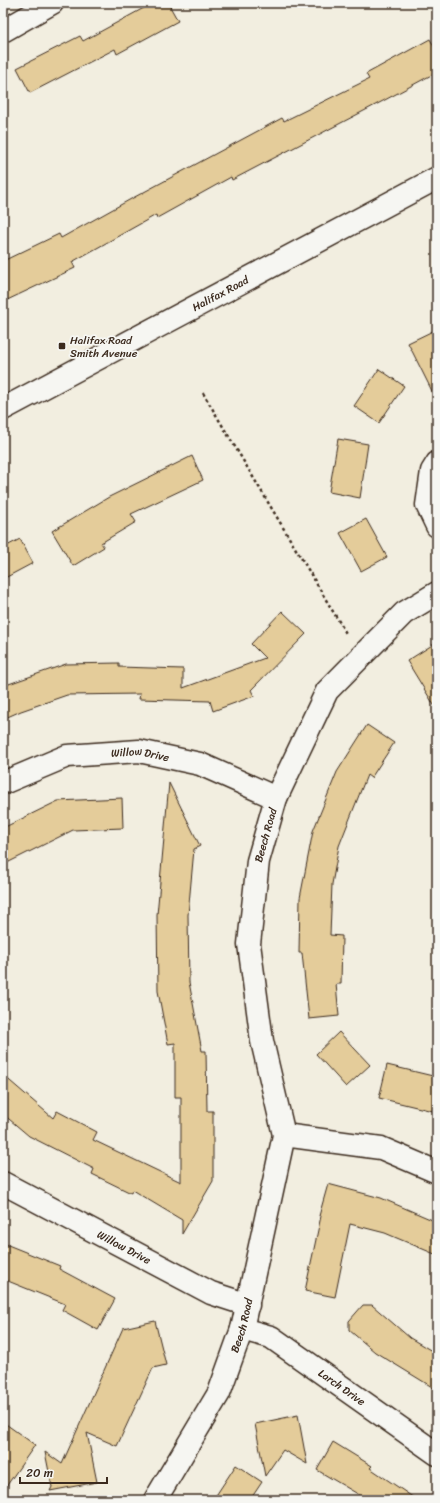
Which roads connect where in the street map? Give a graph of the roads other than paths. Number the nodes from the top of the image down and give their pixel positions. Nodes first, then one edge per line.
1 (52, 3) edge
2 (3, 31) edge
3 (437, 178) edge
4 (3, 409) edge
5 (437, 463) edge
6 (437, 526) edge
7 (437, 593) edge
8 (3, 783) edge
9 (276, 798) junction
10 (284, 1135) junction
11 (437, 1172) edge
12 (3, 1183) edge
13 (248, 1305) junction
14 (242, 1329) junction
15 (437, 1454) edge
16 (155, 1500) edge

1 - 2 main road
3 - 4 main road, Halifax Road
5 - 6 main road
7 - 9 main road, Beech Road
8 - 9 main road, Willow Drive
9 - 10 main road, Beech Road
10 - 11 main road
10 - 13 main road, Beech Road
12 - 13 main road, Willow Drive
13 - 14 main road, Beech Road
14 - 15 main road, Larch Drive
14 - 16 main road, Beech Road

